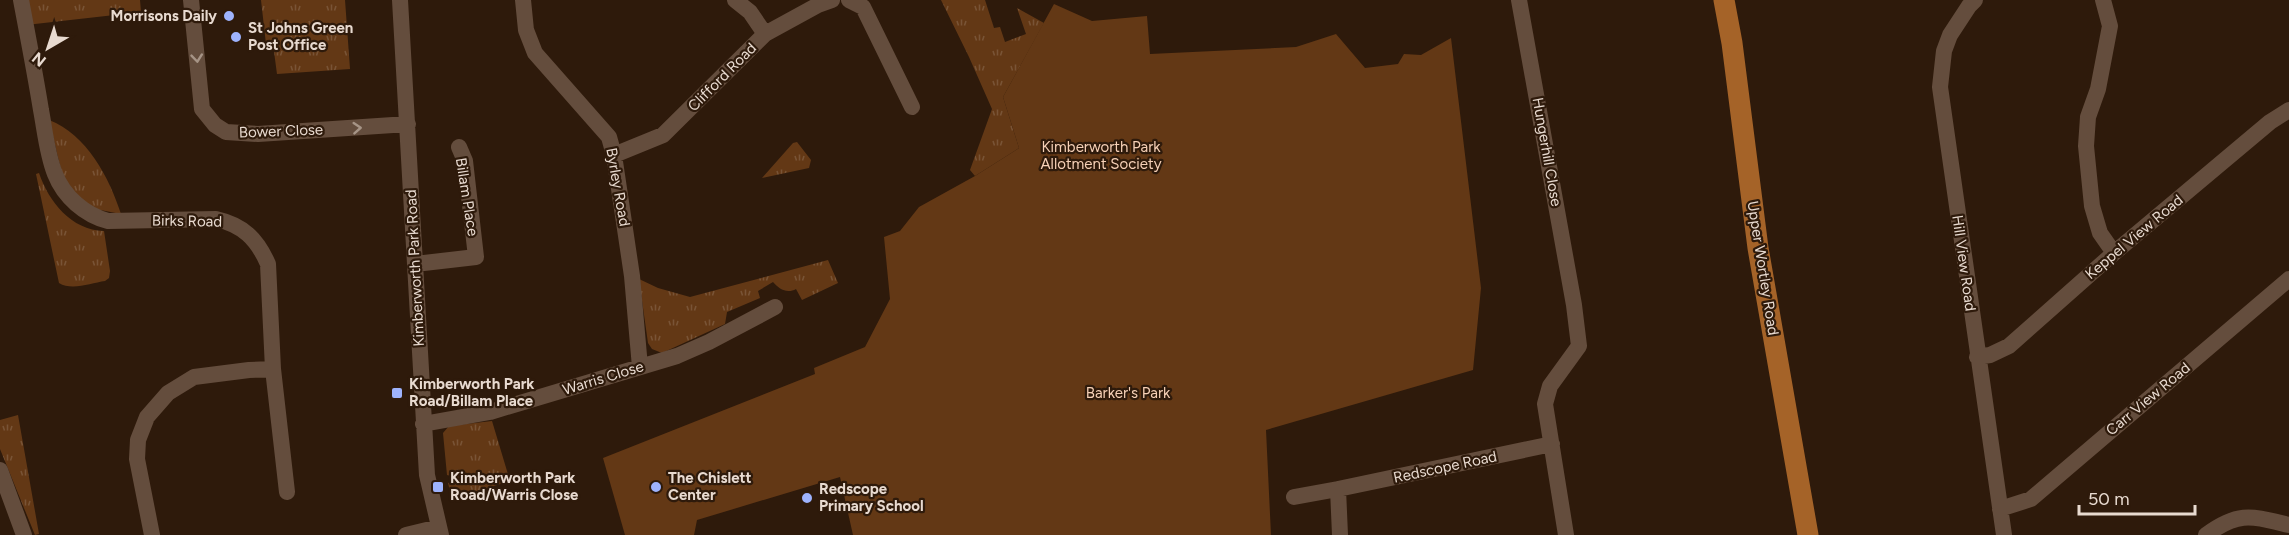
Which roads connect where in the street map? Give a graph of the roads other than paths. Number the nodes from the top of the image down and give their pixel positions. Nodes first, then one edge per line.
1 (21, 0) edge
2 (191, 0) edge
3 (400, 0) edge
4 (523, 0) edge
5 (735, 0) edge
6 (832, 0) edge
7 (849, 0) edge
8 (1519, 0) edge
9 (1724, 0) edge
10 (2103, 0) edge
11 (1970, 2) edge
12 (765, 34) junction
13 (912, 106) dead end
14 (2289, 110) edge
15 (408, 124) junction
16 (459, 147) dead end
17 (614, 155) junction
18 (2114, 253) junction
19 (415, 264) junction
20 (2289, 279) edge
21 (775, 307) dead end
22 (1977, 357) junction
23 (640, 367) junction
24 (273, 369) junction
25 (423, 424) junction
26 (1552, 444) junction
27 (0, 470) edge
28 (1338, 489) junction
29 (287, 492) dead end
30 (1294, 498) dead end
31 (2000, 509) junction
32 (2289, 525) edge
33 (440, 531) edge
34 (24, 535) edge
35 (152, 535) edge
36 (406, 535) edge
37 (1340, 535) edge
38 (1566, 535) edge
39 (1808, 535) edge
40 (2004, 535) edge
41 (2206, 535) edge

1 - 24 street, Birks Road
2 -> 15 street, Bower Close
3 - 15 street, Kimberworth Park Road
4 - 17 street, Byrley Road
5 - 12 street
6 - 12 street, Clifford Road
7 - 13 street
8 - 26 street, Hungerhill Close
9 - 39 main road, Upper Wortley Road
10 - 18 street
11 - 22 street, Hill View Road
12 - 17 street, Clifford Road
14 - 18 street, Keppel View Road
15 - 19 street, Kimberworth Park Road
16 - 19 street, Billam Place
17 - 23 street, Byrley Road
18 - 22 street, Keppel View Road
19 - 25 street, Kimberworth Park Road
20 - 31 street, Carr View Road
21 - 23 street, Warris Close
22 - 31 street, Hill View Road
23 - 25 street, Warris Close
24 - 29 street, Birks Road
24 - 35 street
25 - 33 street, Kimberworth Park Road
26 - 28 street, Redscope Road
26 - 38 street, Hungerhill Close
27 - 34 street
28 - 30 street, Redscope Road
28 - 37 street
31 - 40 street, Hill View Road
32 - 41 street
33 - 36 street

